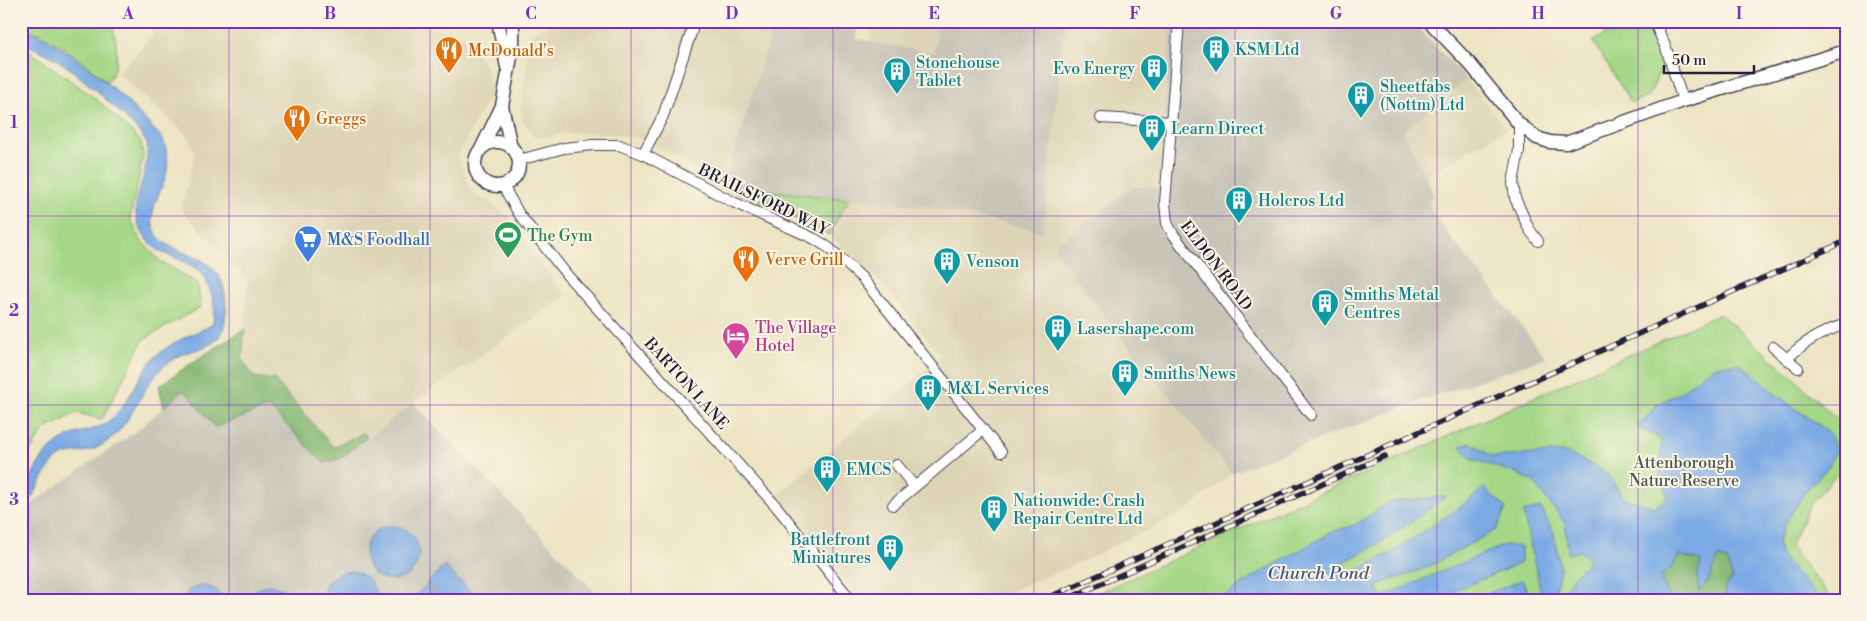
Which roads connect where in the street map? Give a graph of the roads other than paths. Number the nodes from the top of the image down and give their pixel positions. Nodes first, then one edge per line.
1 (498, 21) edge
2 (513, 21) edge
3 (1179, 21) edge
4 (1429, 21) edge
5 (1654, 21) edge
6 (692, 30) dead end
7 (1846, 51) edge
8 (508, 69) junction
9 (1682, 101) junction
10 (502, 106) junction
11 (1101, 118) dead end
12 (1172, 122) junction
13 (1518, 124) junction
14 (1538, 138) junction
15 (482, 147) junction
16 (511, 147) junction
17 (1519, 150) junction
18 (643, 154) junction
19 (519, 160) junction
20 (503, 186) junction
21 (1538, 242) dead end
22 (1846, 324) edge
23 (1773, 347) dead end
24 (1787, 359) junction
25 (1798, 368) dead end
26 (1312, 415) dead end
27 (983, 430) junction
28 (1001, 452) dead end
29 (896, 466) dead end
30 (914, 486) junction
31 (893, 504) dead end
32 (851, 600) edge

1 - 8 street
2 - 8 street
3 - 12 street, ELDON ROAD
4 - 13 street
5 - 9 street
6 - 18 street
7 - 9 street
8 - 10 street
9 - 14 street
10 - 15 street
10 - 16 street
11 - 12 street
12 - 26 street, ELDON ROAD
13 - 14 street
13 - 17 street
14 - 17 street
15 - 16 street
15 - 20 street
16 - 19 street
17 - 21 street
18 - 19 street, BRAILSFORD WAY
18 - 27 street, BRAILSFORD WAY
19 - 20 street
20 - 32 street, BARTON LANE
22 - 24 street
23 - 24 street
24 - 25 street
27 - 28 street, BRAILSFORD WAY
27 - 30 street
29 - 30 street
30 - 31 street

